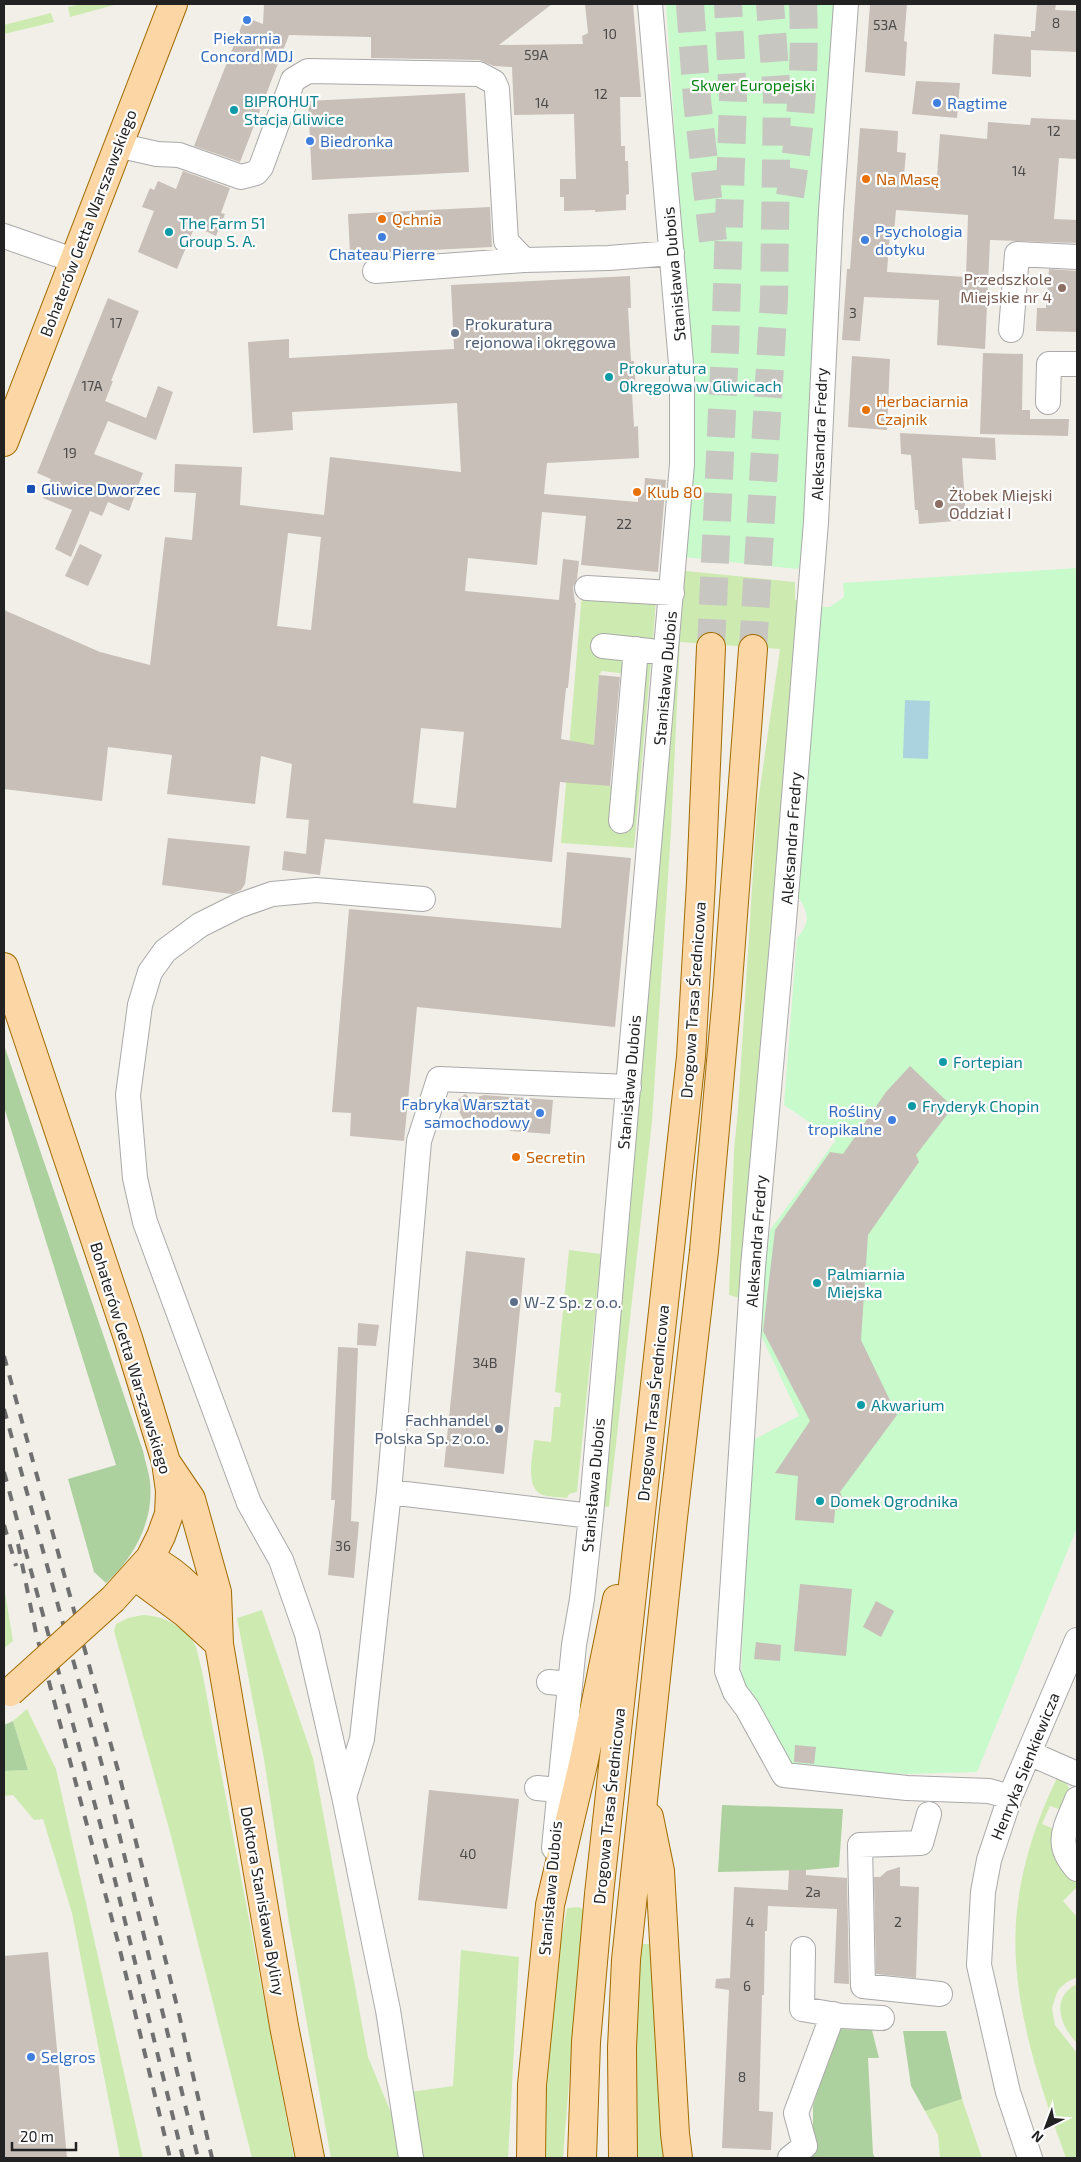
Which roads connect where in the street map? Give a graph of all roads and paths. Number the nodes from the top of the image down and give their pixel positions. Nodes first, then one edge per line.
1 (173, 4) edge
2 (650, 4) edge
3 (846, 4) edge
4 (117, 146) junction
5 (4, 236) edge
6 (672, 253) junction
7 (1077, 257) edge
8 (73, 260) junction
9 (524, 260) junction
10 (375, 271) dead end
11 (1011, 330) dead end
12 (1077, 364) edge
13 (1048, 402) dead end
14 (4, 442) edge
15 (587, 588) dead end
16 (672, 593) junction
17 (603, 646) dead end
18 (710, 647) tunnel mouth
19 (636, 649) junction
20 (752, 649) tunnel mouth
21 (667, 653) junction
22 (621, 821) dead end
23 (423, 899) dead end
24 (4, 967) edge
25 (630, 1087) junction
26 (166, 1462) junction
27 (388, 1492) junction
28 (591, 1516) junction
29 (641, 1526) junction
30 (142, 1567) junction
31 (219, 1634) junction
32 (1077, 1640) edge
33 (7, 1694) edge
34 (1029, 1753) junction
35 (1077, 1774) edge
36 (644, 1788) junction
37 (344, 1796) junction
38 (1010, 1796) junction
39 (1077, 1799) edge
40 (929, 1814) dead end
41 (1077, 1869) edge
42 (550, 1905) junction
43 (803, 1949) dead end
44 (940, 1994) dead end
45 (833, 2014) junction
46 (882, 2018) dead end
47 (310, 2158) edge
48 (411, 2158) edge
49 (531, 2158) edge
50 (582, 2158) edge
51 (623, 2158) edge
52 (678, 2158) edge
53 (790, 2158) edge
54 (1030, 2158) edge

1 - 4 main road, Bohaterów Getta Warszawskiego
2 - 6 street, Stanisława Dubois
3 - 38 street, Aleksandra Fredry
4 - 8 main road, Bohaterów Getta Warszawskiego
4 - 9 street
5 - 8 street
6 - 9 street
6 - 16 street, Stanisława Dubois
7 - 11 street
8 - 14 main road, Bohaterów Getta Warszawskiego
9 - 10 street
12 - 13 street
15 - 16 street
16 - 21 street, Stanisława Dubois
17 - 19 street
18 - 29 main road, Drogowa Trasa Średnicowa
19 - 21 street
19 - 22 street
20 - 36 main road, Drogowa Trasa Średnicowa
21 - 25 street, Stanisława Dubois
23 - 37 street
24 - 26 main road, Bohaterów Getta Warszawskiego
25 - 27 street
25 - 28 street, Stanisława Dubois
26 - 30 main road, Bohaterów Getta Warszawskiego
26 - 31 main road, Doktora Stanisława Byliny
27 - 28 street
27 - 37 street
28 - 42 street, Stanisława Dubois
29 - 42 main road
29 - 50 main road, Drogowa Trasa Średnicowa
30 - 31 main road, Doktora Stanisława Byliny
30 - 33 main road, Bohaterów Getta Warszawskiego, bridge
31 - 47 main road, Doktora Stanisława Byliny
32 - 34 street, Henryka Sienkiewicza
34 - 35 street
34 - 38 street, Henryka Sienkiewicza
36 - 51 main road, Drogowa Trasa Średnicowa
36 - 52 main road
37 - 48 street
38 - 54 street, Henryka Sienkiewicza
39 - 41 street
40 - 44 street
42 - 49 main road, Stanisława Dubois
43 - 45 street
45 - 46 street
45 - 53 street

